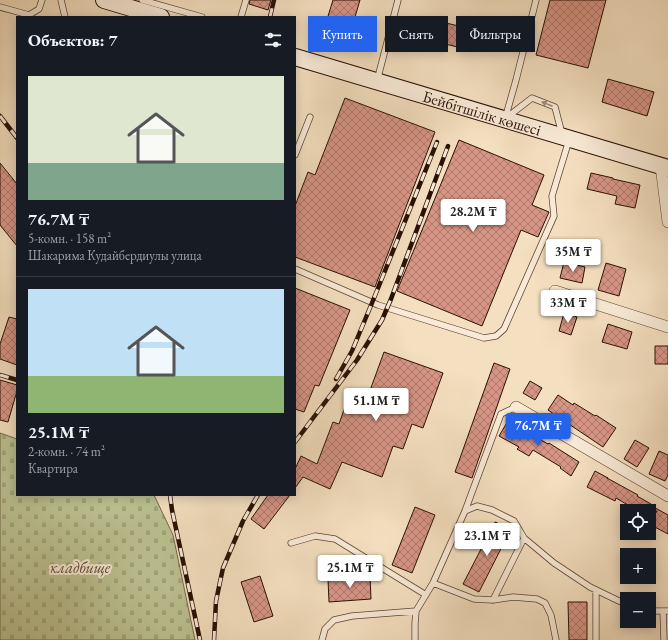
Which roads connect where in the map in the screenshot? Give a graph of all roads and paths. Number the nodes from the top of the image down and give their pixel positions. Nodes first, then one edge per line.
1 (42, 0) edge
2 (60, 0) edge
3 (142, 0) edge
4 (246, 0) edge
5 (398, 0) edge
6 (536, 0) edge
7 (113, 1) edge
8 (0, 7) edge
9 (65, 16) edge
10 (158, 16) edge
11 (198, 16) edge
12 (241, 16) edge
13 (296, 57) edge
14 (377, 81) junction
15 (310, 117) dead end
16 (504, 119) junction
17 (566, 138) junction
18 (296, 152) edge
19 (665, 167) edge
20 (668, 222) edge
21 (296, 269) edge
22 (555, 290) dead end
23 (668, 327) edge
24 (516, 407) joint
25 (668, 496) edge
26 (465, 510) junction
27 (524, 538) junction
28 (291, 543) dead end
29 (433, 583) junction
30 (596, 590) junction
31 (426, 595) junction
32 (493, 600) junction
33 (620, 602) edge
34 (416, 611) junction
35 (666, 611) edge
36 (322, 640) edge
37 (415, 640) edge
38 (556, 640) edge
39 (596, 640) edge
40 (664, 640) edge

1 - 8 lane
2 - 9 lane
3 - 11 lane
4 - 12 lane
5 - 14 lane
6 - 16 lane
7 - 10 street
13 - 14 street, Бейбітшілік көшесі
14 - 16 street, Бейбітшілік көшесі
15 - 18 lane
16 - 17 street, Бейбітшілік көшесі
17 -> 16 lane
17 - 19 street, Бейбітшілік көшесі
17 - 21 lane
19 - 20 street
22 - 23 street
24 - 25 street
24 - 26 lane
26 - 27 lane
26 - 29 lane
27 - 30 lane
27 - 32 lane
28 - 31 lane
29 - 31 lane
29 - 32 lane
30 - 33 lane
30 - 39 lane
31 - 34 lane
32 - 38 lane
34 - 36 lane
34 - 37 lane
35 - 40 lane

